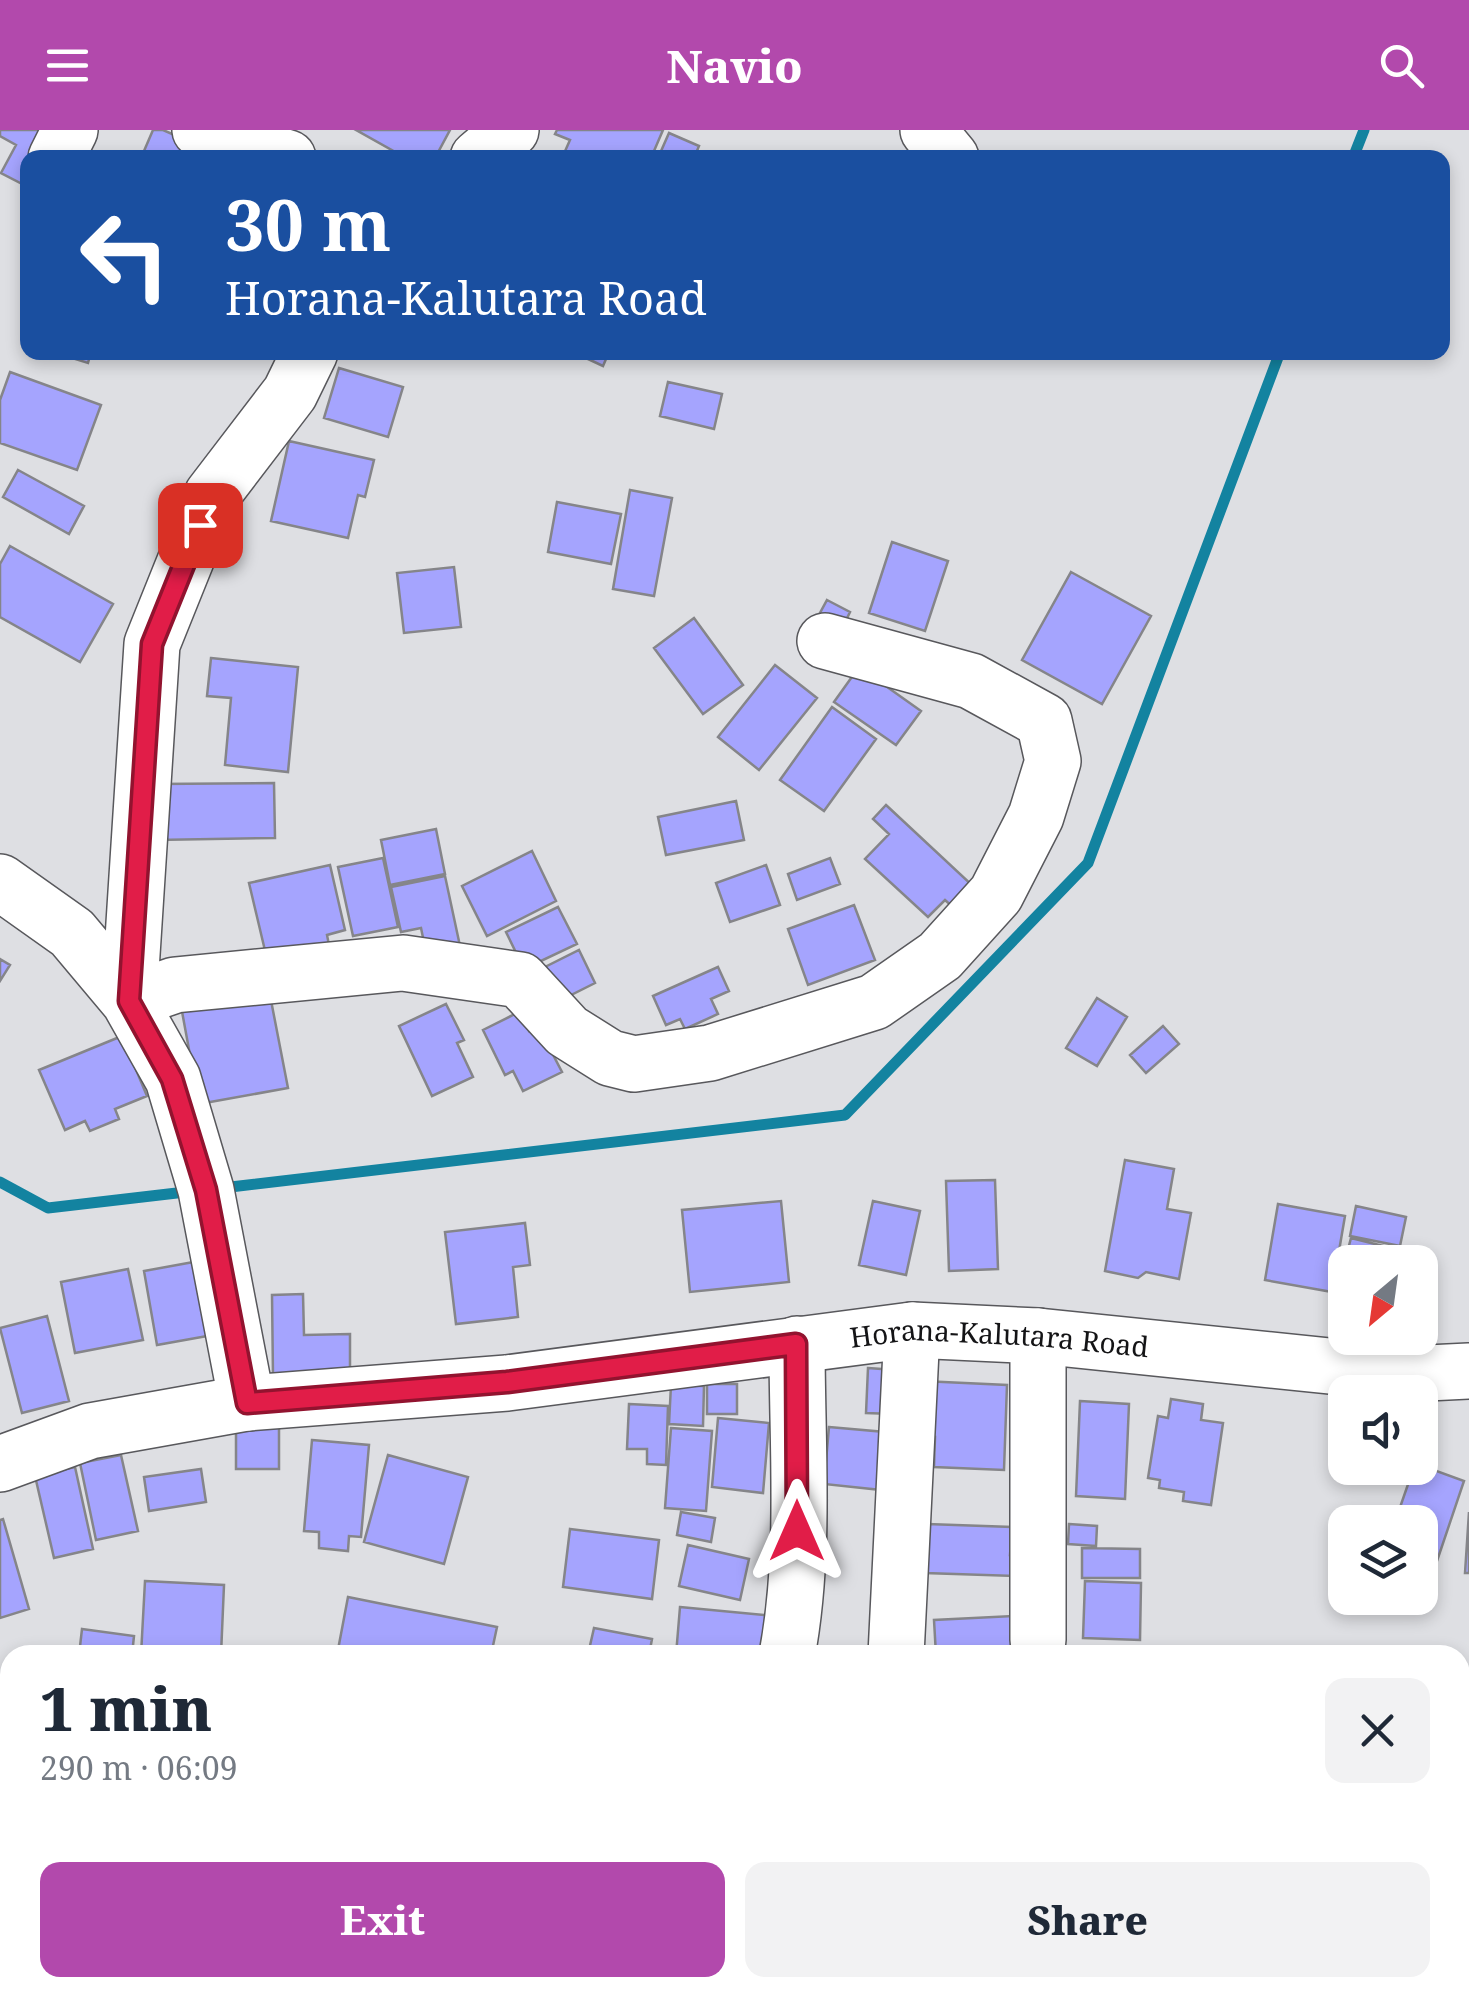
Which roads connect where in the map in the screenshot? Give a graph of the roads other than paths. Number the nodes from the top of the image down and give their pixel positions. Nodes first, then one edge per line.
1 (200, 130) edge
2 (510, 130) edge
3 (928, 130) edge
4 (263, 150) edge
5 (487, 150) edge
6 (944, 150) edge
7 (306, 360) edge
8 (824, 641) dead end
9 (0, 882) edge
10 (129, 1001) junction
11 (912, 1330) junction
12 (1038, 1336) junction
13 (796, 1344) junction
14 (1469, 1370) edge
15 (247, 1403) junction
16 (0, 1464) edge
17 (1038, 1640) dead end
18 (789, 1645) edge
19 (896, 1645) edge

1 - 4 street
2 - 5 street
3 - 6 street
7 - 10 street
8 - 10 street
9 - 10 street
10 - 15 street
11 - 12 street, Horana-Kalutara Road
11 - 13 street, Horana-Kalutara Road
11 - 19 street
12 - 14 street, Horana-Kalutara Road
12 - 17 street
13 - 15 street, Horana-Kalutara Road
13 - 18 street
15 - 16 street, Horana-Kalutara Road

